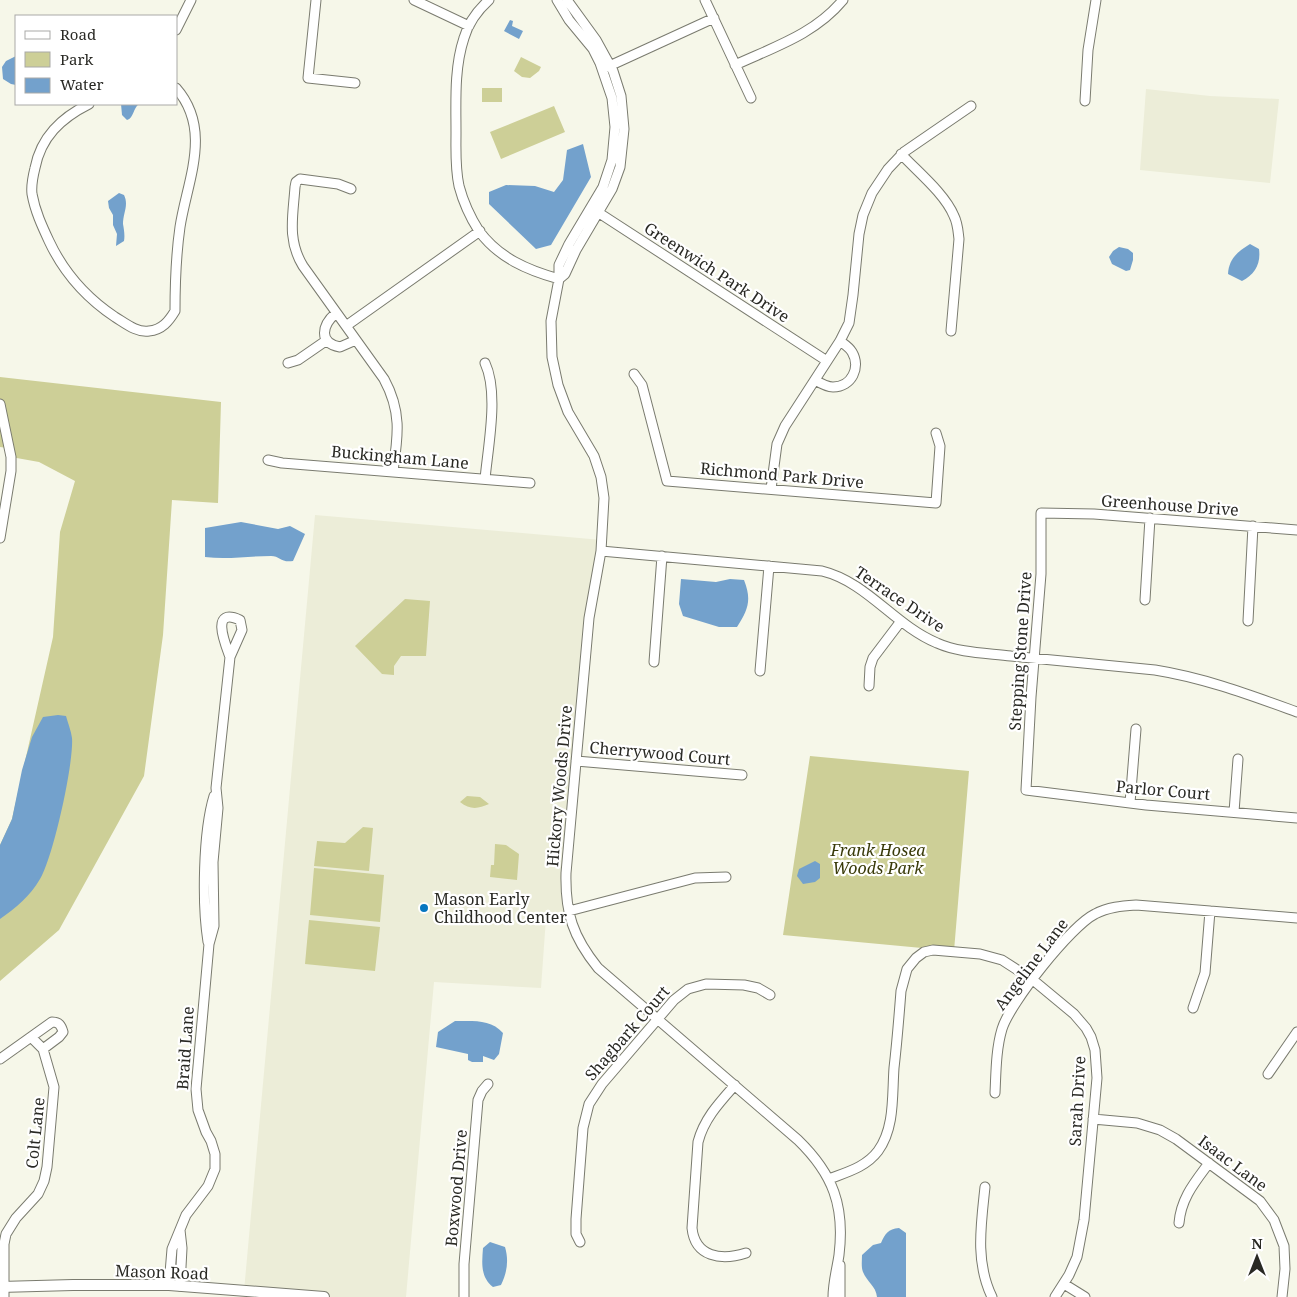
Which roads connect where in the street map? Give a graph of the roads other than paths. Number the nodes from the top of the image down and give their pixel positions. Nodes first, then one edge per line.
1 (191, 0) edge
2 (316, 0) edge
3 (414, 0) edge
4 (489, 0) edge
5 (557, 0) edge
6 (567, 0) edge
7 (705, 0) edge
8 (842, 0) edge
9 (1096, 0) edge
10 (714, 18) junction
11 (178, 26) edge
12 (469, 26) junction
13 (735, 65) junction
14 (607, 67) junction
15 (355, 83) dead end
16 (178, 91) edge
17 (751, 98) dead end
18 (1084, 101) dead end
19 (87, 105) edge
20 (971, 106) dead end
21 (901, 154) junction
22 (351, 189) dead end
23 (595, 211) junction
24 (480, 231) junction
25 (559, 279) junction
26 (336, 313) junction
27 (346, 326) junction
28 (951, 331) dead end
29 (327, 340) junction
30 (356, 340) junction
31 (840, 341) junction
32 (827, 361) junction
33 (288, 363) dead end
34 (485, 363) dead end
35 (634, 374) dead end
36 (814, 380) junction
37 (0, 404) edge
38 (936, 433) dead end
39 (3, 438) edge
40 (268, 460) dead end
41 (394, 471) junction
42 (485, 479) junction
43 (530, 483) dead end
44 (772, 489) junction
45 (1041, 512) joint
46 (1150, 518) junction
47 (1253, 526) junction
48 (1297, 530) edge
49 (0, 538) edge
50 (601, 551) junction
51 (662, 556) junction
52 (769, 566) junction
53 (1145, 600) dead end
54 (902, 620) junction
55 (1248, 621) dead end
56 (230, 658) dead end
57 (1033, 658) junction
58 (654, 662) dead end
59 (760, 670) dead end
60 (868, 686) dead end
61 (1297, 712) edge
62 (1136, 729) dead end
63 (1238, 759) dead end
64 (576, 761) junction
65 (742, 775) dead end
66 (1026, 790) joint
67 (1130, 803) junction
68 (1234, 812) junction
69 (1297, 818) edge
70 (726, 877) dead end
71 (569, 911) junction
72 (1210, 911) junction
73 (1297, 918) edge
74 (1033, 980) junction
75 (770, 995) dead end
76 (1192, 1008) dead end
77 (658, 1019) junction
78 (1297, 1032) edge
79 (31, 1037) junction
80 (43, 1049) junction
81 (0, 1059) edge
82 (1268, 1074) dead end
83 (488, 1084) dead end
84 (735, 1085) junction
85 (995, 1093) dead end
86 (1093, 1120) junction
87 (1209, 1163) junction
88 (829, 1179) junction
89 (985, 1187) dead end
90 (1179, 1223) dead end
91 (10, 1226) junction
92 (180, 1230) junction
93 (0, 1236) edge
94 (580, 1242) dead end
95 (746, 1253) dead end
96 (839, 1256) junction
97 (1064, 1284) junction
98 (169, 1285) junction
99 (180, 1286) junction
100 (3, 1291) edge
101 (324, 1297) edge
102 (464, 1297) edge
103 (833, 1297) edge
104 (840, 1297) edge
105 (992, 1297) edge
106 (1055, 1297) edge
107 (1085, 1297) edge
108 (1282, 1297) edge

1 - 11 street
2 - 15 street
3 - 12 street
4 - 12 street
5 - 14 street, Hickory Woods Drive
6 - 14 street, Hickory Woods Drive
7 - 10 street
8 - 13 street
9 - 18 street
10 - 13 street
10 - 14 street
12 - 24 street
13 - 17 street
14 - 23 street, Hickory Woods Drive
16 - 19 street
20 - 21 street
21 - 28 street
21 - 31 street
22 - 26 street
23 - 25 street, Hickory Woods Drive
23 - 32 street, Greenwich Park Drive
24 - 25 street
24 - 27 street
25 - 50 street, Hickory Woods Drive
26 - 27 street
26 - 29 street
27 - 30 street
29 - 30 street
29 - 33 street
30 - 41 street
31 - 32 street
31 - 36 street
32 - 36 street
34 - 42 street
35 - 44 street, Richmond Park Drive
36 - 44 street
37 - 39 street
38 - 44 street, Richmond Park Drive
39 - 49 street
40 - 41 street, Buckingham Lane
41 - 42 street, Buckingham Lane
42 - 43 street, Buckingham Lane
45 - 46 street, Greenhouse Drive
45 - 57 street, Stepping Stone Drive
46 - 47 street, Greenhouse Drive
46 - 53 street
47 - 48 street, Greenhouse Drive
47 - 55 street
50 - 51 street, Terrace Drive
50 - 64 street, Hickory Woods Drive
51 - 52 street, Terrace Drive
51 - 58 street
52 - 54 street, Terrace Drive
52 - 59 street
54 - 57 street, Terrace Drive
54 - 60 street
56 - 92 street, Braid Lane
57 - 61 street, Terrace Drive
57 - 66 street, Stepping Stone Drive
62 - 67 street
63 - 68 street
64 - 65 street, Cherrywood Court
64 - 71 street, Hickory Woods Drive
66 - 67 street, Parlor Court
67 - 68 street, Parlor Court
68 - 69 street, Parlor Court
70 - 71 street
71 - 77 street, Hickory Woods Drive
72 - 73 street, Angeline Lane
72 - 74 street, Angeline Lane
72 - 76 street
74 - 85 street, Angeline Lane
74 - 86 street, Sarah Drive
74 - 88 street, Sarah Drive
75 - 77 street, Shagbark Court
77 - 84 street, Hickory Woods Drive
77 - 94 street, Shagbark Court
78 - 82 street
79 - 80 street, Colt Lane
79 - 80 street
79 - 81 street
80 - 91 street, Colt Lane
83 - 102 street, Boxwood Drive
84 - 88 street, Hickory Woods Drive
84 - 95 street
86 - 87 street, Isaac Lane
86 - 97 street, Sarah Drive
87 - 90 street
87 - 108 street, Isaac Lane
88 - 96 street, Hickory Woods Drive
89 - 105 street
91 - 93 street, Colt Lane
91 - 100 street, Colt Lane
92 - 98 street, Braid Lane
92 - 99 street
96 - 103 street, Hickory Woods Drive
96 - 104 street, Hickory Woods Drive
97 - 106 street, Sarah Drive
97 - 107 street
98 - 99 main road, Mason Road
98 - 100 main road, Mason Road
99 - 101 main road, Mason Road

